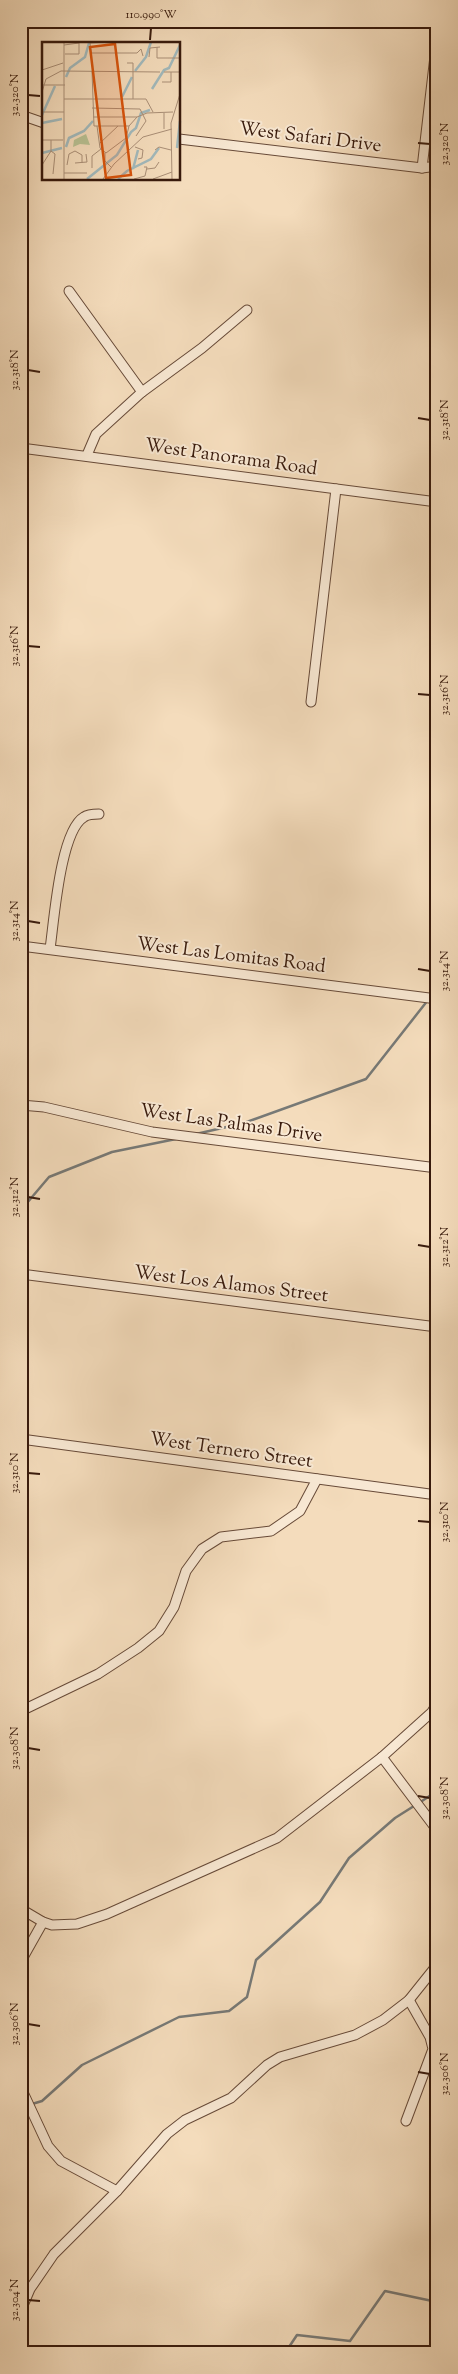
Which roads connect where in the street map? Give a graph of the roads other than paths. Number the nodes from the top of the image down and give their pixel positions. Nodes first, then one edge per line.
1 (437, 39) edge
2 (21, 115) edge
3 (42, 122) edge
4 (180, 139) edge
5 (437, 166) edge
6 (422, 168) junction
7 (69, 291) dead end
8 (247, 310) dead end
9 (142, 392) junction
10 (21, 448) edge
11 (87, 455) junction
12 (336, 489) junction
13 (436, 499) edge
14 (311, 702) dead end
15 (99, 814) dead end
16 (21, 946) edge
17 (50, 949) junction
18 (437, 999) edge
19 (21, 1105) edge
20 (437, 1168) edge
21 (21, 1274) edge
22 (437, 1327) edge
23 (21, 1439) edge
24 (317, 1479) junction
25 (437, 1495) edge
26 (437, 1704) edge
27 (21, 1711) edge
28 (382, 1757) junction
29 (437, 1830) edge
30 (21, 1909) edge
31 (43, 1922) junction
32 (21, 1962) edge
33 (437, 1965) edge
34 (409, 2000) junction
35 (21, 2088) edge
36 (406, 2121) dead end
37 (117, 2191) junction
38 (21, 2310) edge

1 - 6 street
2 - 3 street
4 - 6 street, West Safari Drive
5 - 6 street, West Safari Drive
7 - 9 street
8 - 9 street
9 - 11 street
10 - 11 street, West Panorama Road
11 - 12 street, West Panorama Road
12 - 13 street, West Panorama Road
12 - 14 street
15 - 17 street
16 - 17 street, West Las Lomitas Road
17 - 18 street, West Las Lomitas Road
19 - 20 street, West Las Palmas Drive
21 - 22 street, West Los Alamos Street
23 - 24 street, West Ternero Street
24 - 25 street, West Ternero Street
24 - 27 street
26 - 28 street
28 - 29 street
28 - 31 street
30 - 31 street
31 - 32 street
33 - 34 street
34 - 36 street
34 - 37 street
35 - 37 street
37 - 38 street

